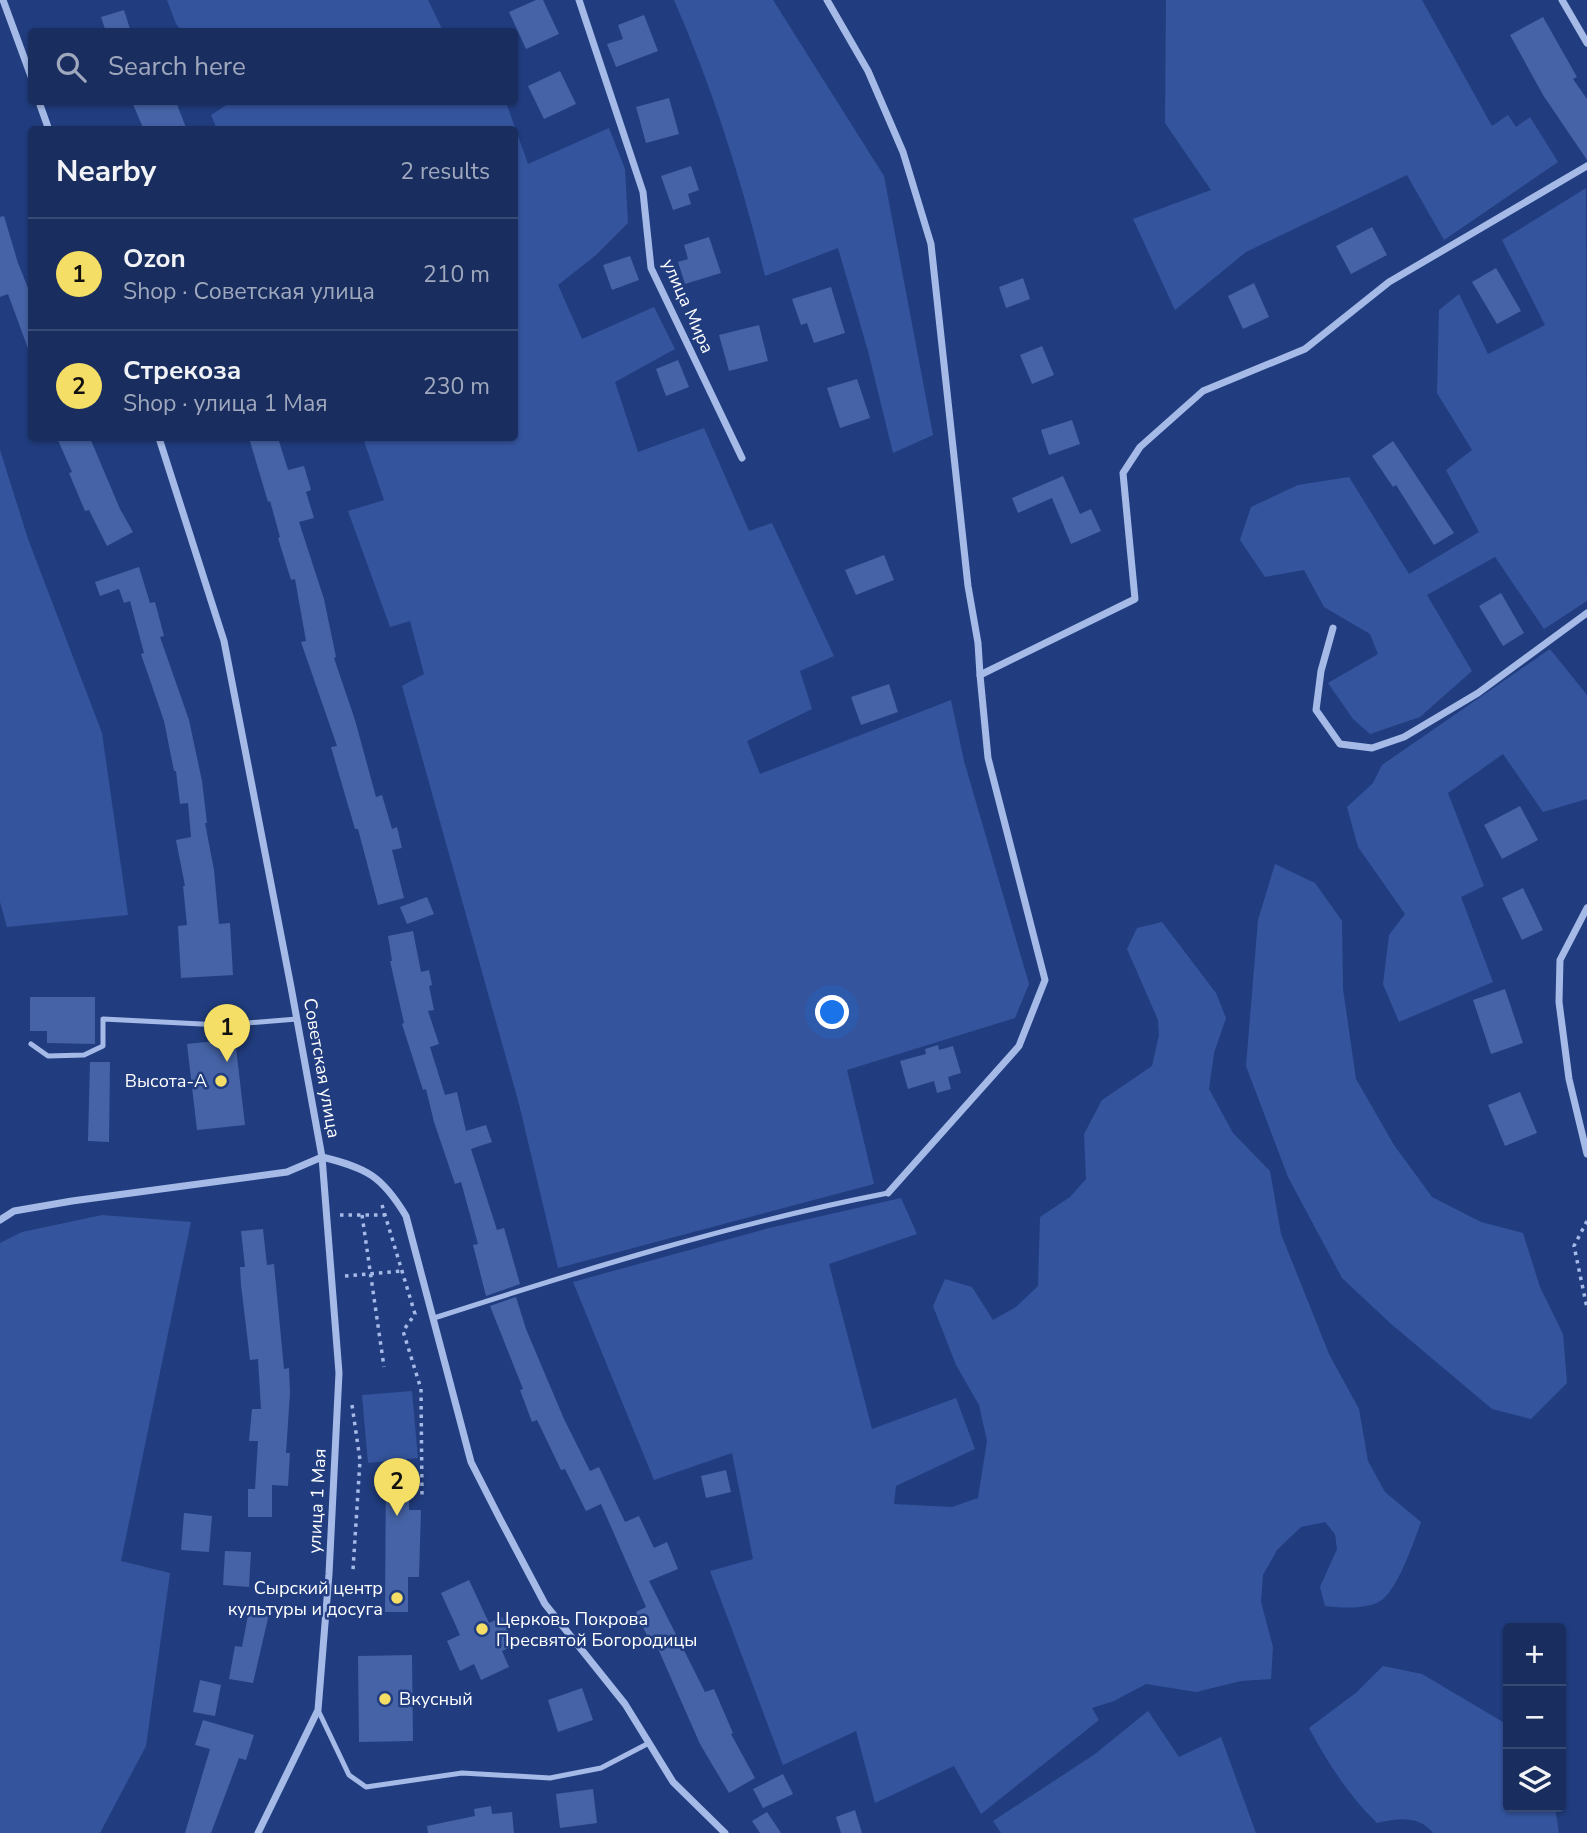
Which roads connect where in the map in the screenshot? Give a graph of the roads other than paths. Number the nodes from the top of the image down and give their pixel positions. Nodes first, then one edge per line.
1 (3, 0) edge
2 (579, 0) edge
3 (827, 0) edge
4 (1562, 0) edge
5 (1587, 43) edge
6 (28, 68) edge
7 (40, 105) edge
8 (48, 126) edge
9 (1587, 166) edge
10 (160, 441) edge
11 (742, 458) dead end
12 (1587, 613) edge
13 (1333, 628) dead end
14 (980, 675) junction
15 (1587, 908) edge
16 (297, 1019) junction
17 (31, 1044) dead end
18 (1587, 1154) edge
19 (322, 1157) junction
20 (888, 1193) joint
21 (0, 1220) edge
22 (434, 1318) junction
23 (318, 1710) junction
24 (649, 1743) junction
25 (258, 1833) edge
26 (725, 1833) edge

1 - 6 street
2 - 11 street, улица Мира
3 - 14 street
4 - 5 street
7 - 8 street
9 - 14 street
10 - 16 street, Советская улица
12 - 13 street
14 - 20 street
15 - 18 street
16 - 17 lane
16 - 19 street, Советская улица
19 - 21 street
19 - 22 street, Советская улица
19 - 23 street, улица 1 Мая
20 - 22 lane
22 - 24 street, Советская улица
23 - 24 lane
23 - 25 street, улица 1 Мая
24 - 26 street, Советская улица

